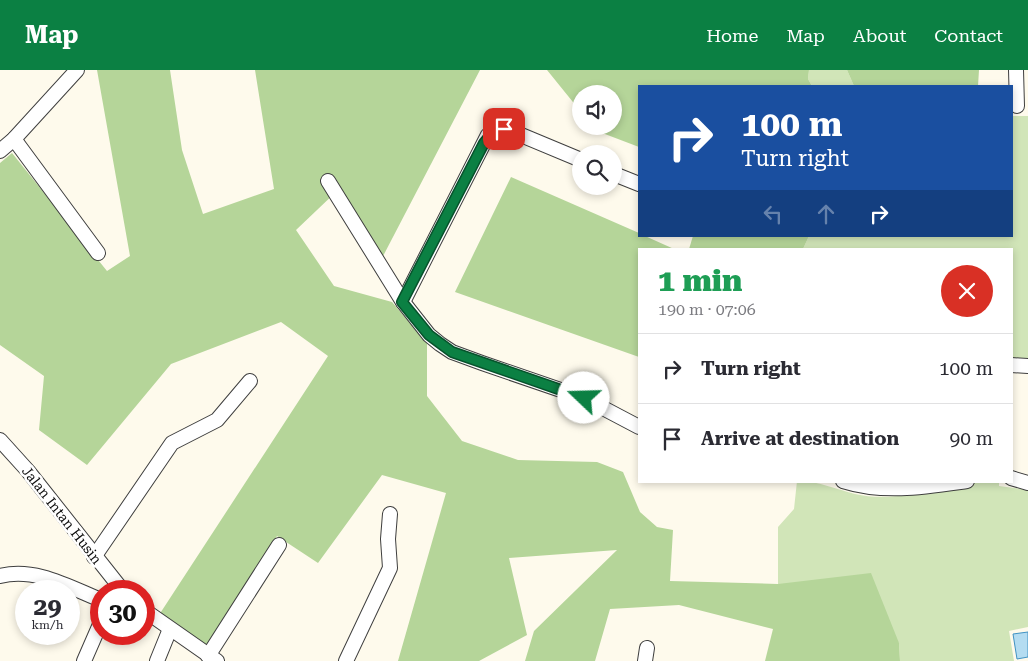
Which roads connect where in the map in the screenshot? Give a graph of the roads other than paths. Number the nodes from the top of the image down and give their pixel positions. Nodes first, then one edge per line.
1 (77, 70) edge
2 (1016, 70) edge
3 (1019, 107) edge
4 (14, 139) junction
5 (0, 151) edge
6 (572, 156) edge
7 (622, 177) edge
8 (328, 181) dead end
9 (638, 184) edge
10 (98, 253) dead end
11 (402, 302) junction
12 (1013, 365) edge
13 (1028, 366) edge
14 (250, 381) dead end
15 (638, 426) edge
16 (0, 440) edge
17 (1013, 479) edge
18 (851, 483) edge
19 (951, 483) edge
20 (1028, 483) edge
21 (390, 514) dead end
22 (279, 545) dead end
23 (94, 557) junction
24 (0, 576) edge
25 (111, 580) edge
26 (90, 596) edge
27 (155, 618) edge
28 (170, 629) junction
29 (91, 645) edge
30 (212, 658) edge
31 (84, 661) edge
32 (157, 661) edge
33 (346, 661) edge

1 - 4 street
2 - 3 street
4 - 5 street
4 - 10 street
6 - 11 street
7 - 9 street
8 - 11 street
11 - 15 street
12 - 13 street
14 - 23 street
16 - 23 street, Jalan Intan Husin
17 - 20 street
18 - 19 street
21 - 33 street
22 - 30 street
23 - 25 street, Jalan Intan Husin
24 - 26 street
27 - 28 street
28 - 30 street
28 - 32 street
29 - 31 street

